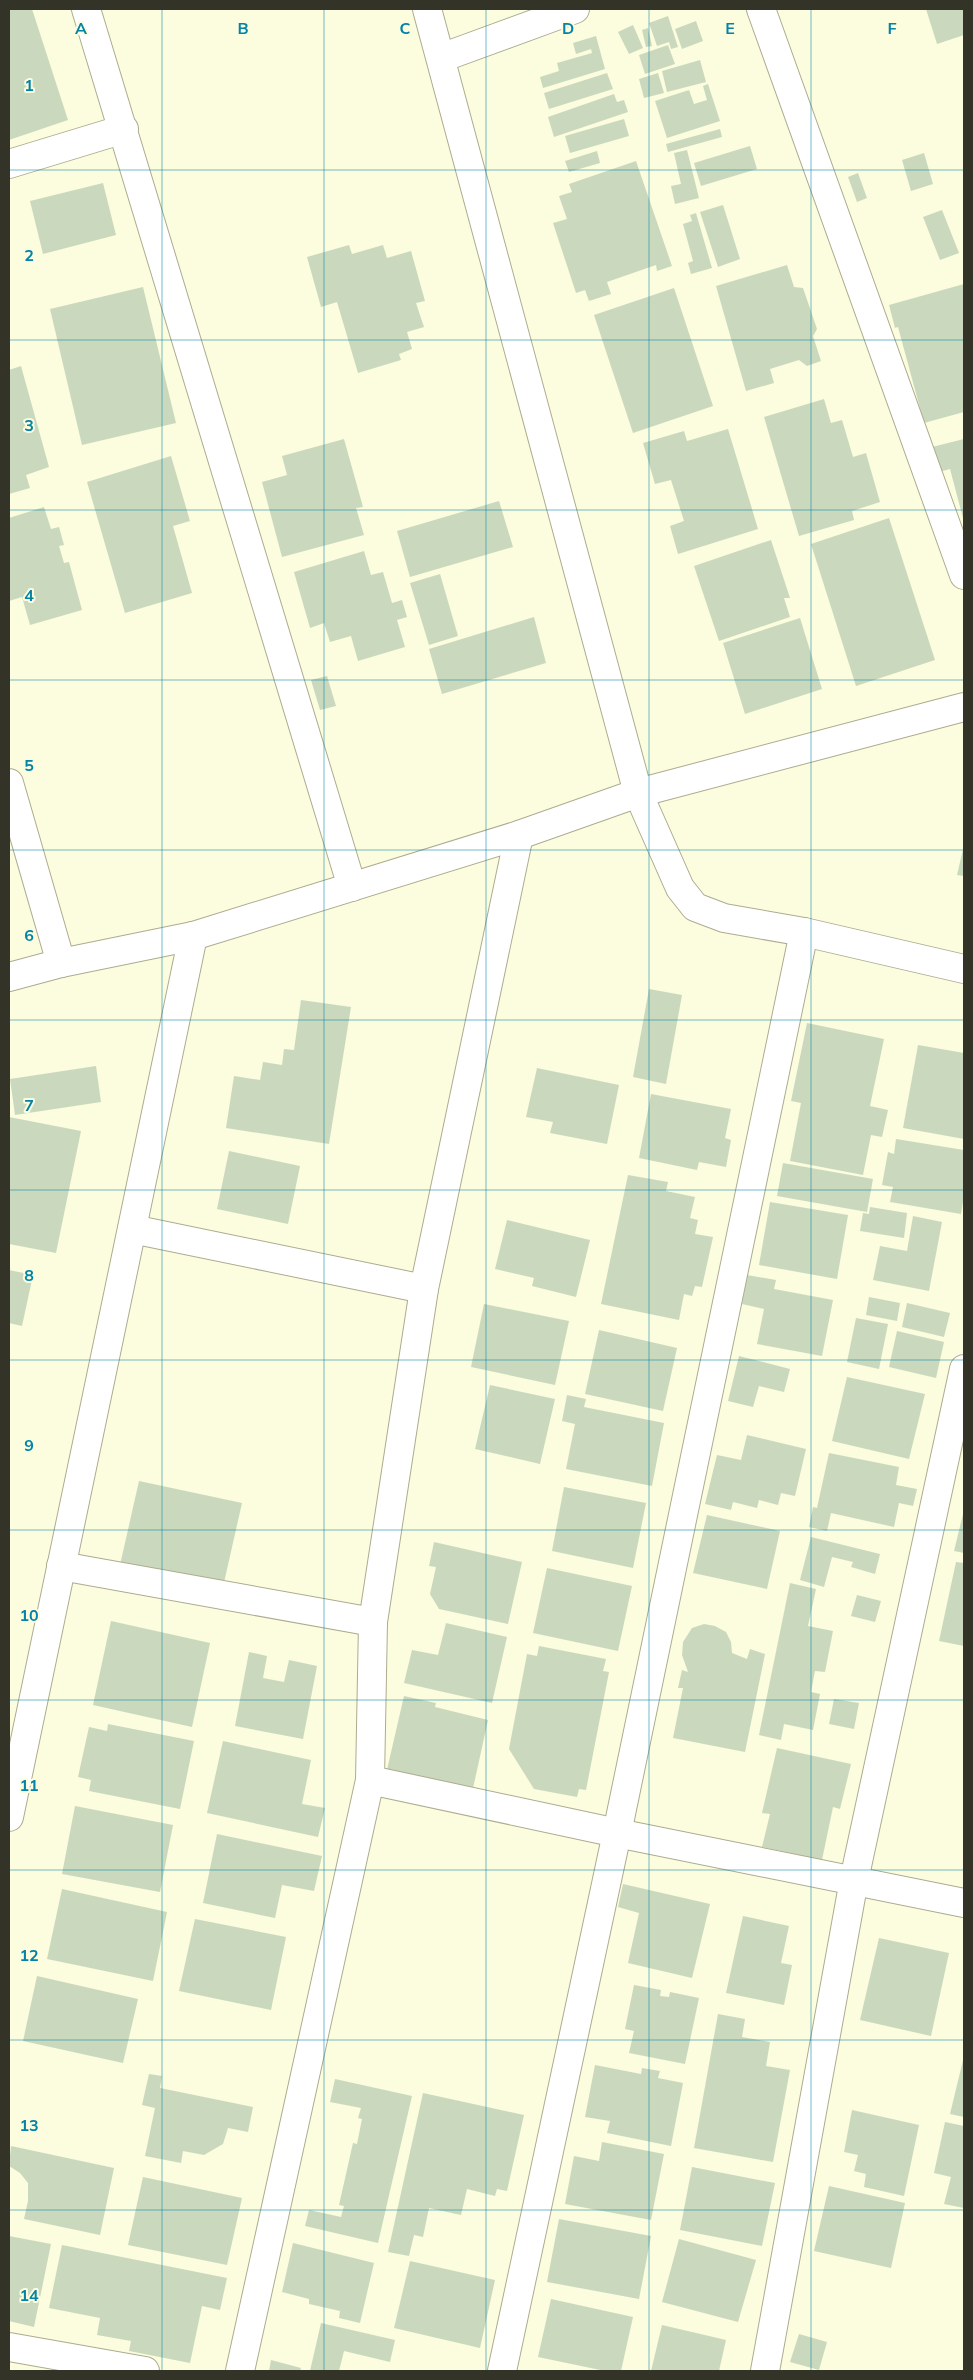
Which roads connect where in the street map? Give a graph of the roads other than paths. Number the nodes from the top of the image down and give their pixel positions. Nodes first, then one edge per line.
1 (86, 9) edge
2 (427, 9) edge
3 (575, 9) edge
4 (761, 9) edge
5 (441, 58) junction
6 (124, 129) junction
7 (9, 164) edge
8 (964, 575) edge
9 (964, 707) edge
10 (9, 783) edge
11 (638, 793) junction
12 (519, 835) junction
13 (352, 887) junction
14 (804, 932) junction
15 (193, 936) junction
16 (61, 963) junction
17 (964, 969) edge
18 (9, 977) edge
19 (132, 1229) junction
20 (424, 1289) junction
21 (964, 1369) edge
22 (61, 1566) junction
23 (373, 1622) junction
24 (370, 1780) junction
25 (9, 1817) edge
26 (617, 1834) junction
27 (854, 1880) junction
28 (964, 1902) edge
29 (9, 2347) edge
30 (145, 2371) edge
31 (240, 2371) edge
32 (502, 2371) edge
33 (765, 2371) edge

1 - 6 street
2 - 5 street
3 - 5 street
4 - 8 street
5 - 11 street
6 - 7 street
6 - 13 street
9 - 11 street
10 - 16 street
11 - 12 street
11 - 14 street
12 - 13 street
12 - 20 street
13 - 15 street
14 - 17 street
14 - 26 street
15 - 16 street
15 - 19 street
16 - 18 street
19 - 20 street
19 - 22 street
20 - 23 street
21 - 27 street
22 - 23 street
22 - 25 street
23 - 24 street
24 - 26 street
24 - 31 street
26 - 27 street
26 - 32 street
27 - 28 street
27 - 33 street
29 - 30 street

